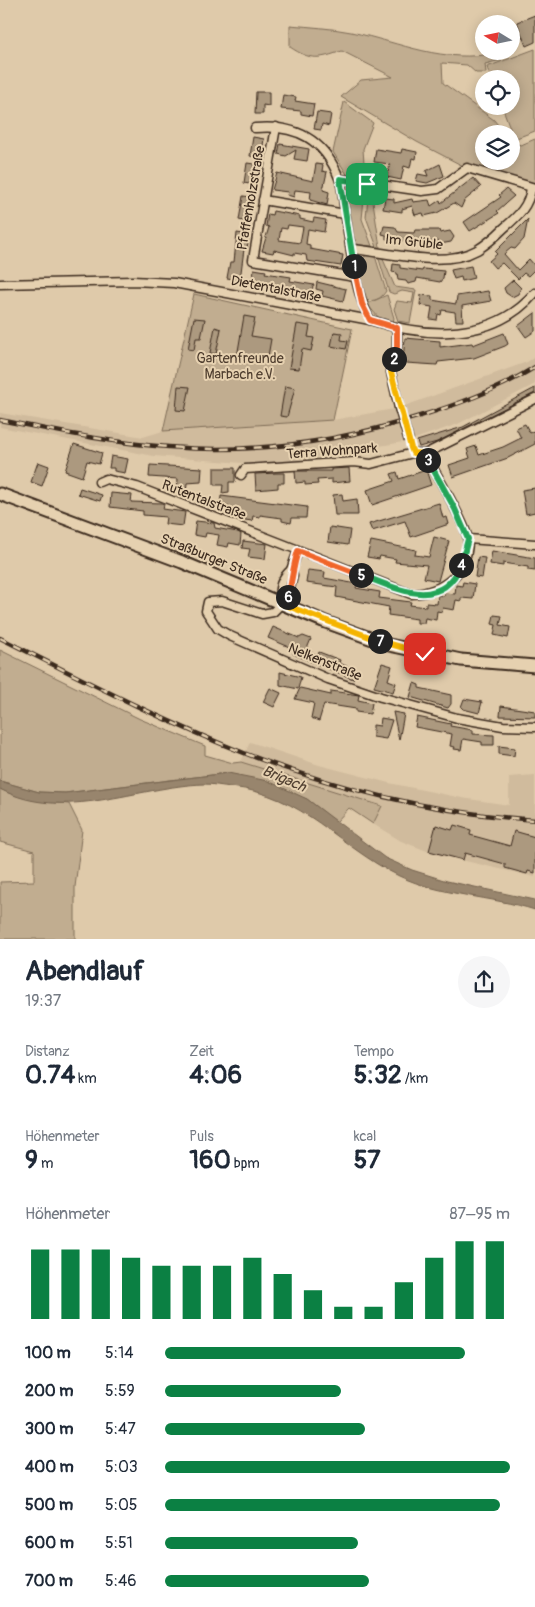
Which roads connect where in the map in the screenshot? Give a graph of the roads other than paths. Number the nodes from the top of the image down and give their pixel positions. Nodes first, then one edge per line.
1 (276, 127) junction
2 (255, 128) dead end
3 (340, 179) junction
4 (533, 188) edge
5 (263, 200) junction
6 (345, 214) junction
7 (352, 249) junction
8 (355, 277) junction
9 (0, 284) edge
10 (535, 294) edge
11 (370, 320) junction
12 (397, 328) junction
13 (535, 399) edge
14 (413, 453) junction
15 (425, 454) junction
16 (241, 475) dead end
17 (99, 482) dead end
18 (0, 494) edge
19 (468, 539) junction
20 (535, 544) edge
21 (298, 551) junction
22 (280, 603) junction
23 (535, 666) edge
24 (535, 727) edge

1 - 2 street
1 - 3 street
1 - 5 street, Pfaffenholzstraße
3 - 4 street
3 - 6 street
4 - 7 street, Im Grüble
5 - 6 street
5 - 8 street, Pfaffenholzstraße
6 - 7 street
7 - 8 street
8 - 11 street
9 - 11 street, Dietentalstraße
10 - 12 street, Dietentalstraße
11 - 12 street, Dietentalstraße
12 - 14 street, bridge
13 - 15 street
14 - 15 street, Terra Wohnpark
14 - 16 street, Terra Wohnpark
15 - 19 street
17 - 21 street, Rutentalstraße
18 - 22 main road, Straßburger Straße
19 - 20 street
19 - 21 street, Rutentalstraße
21 - 22 street
22 - 23 main road, Straßburger Straße
22 - 24 street, Nelkenstraße

